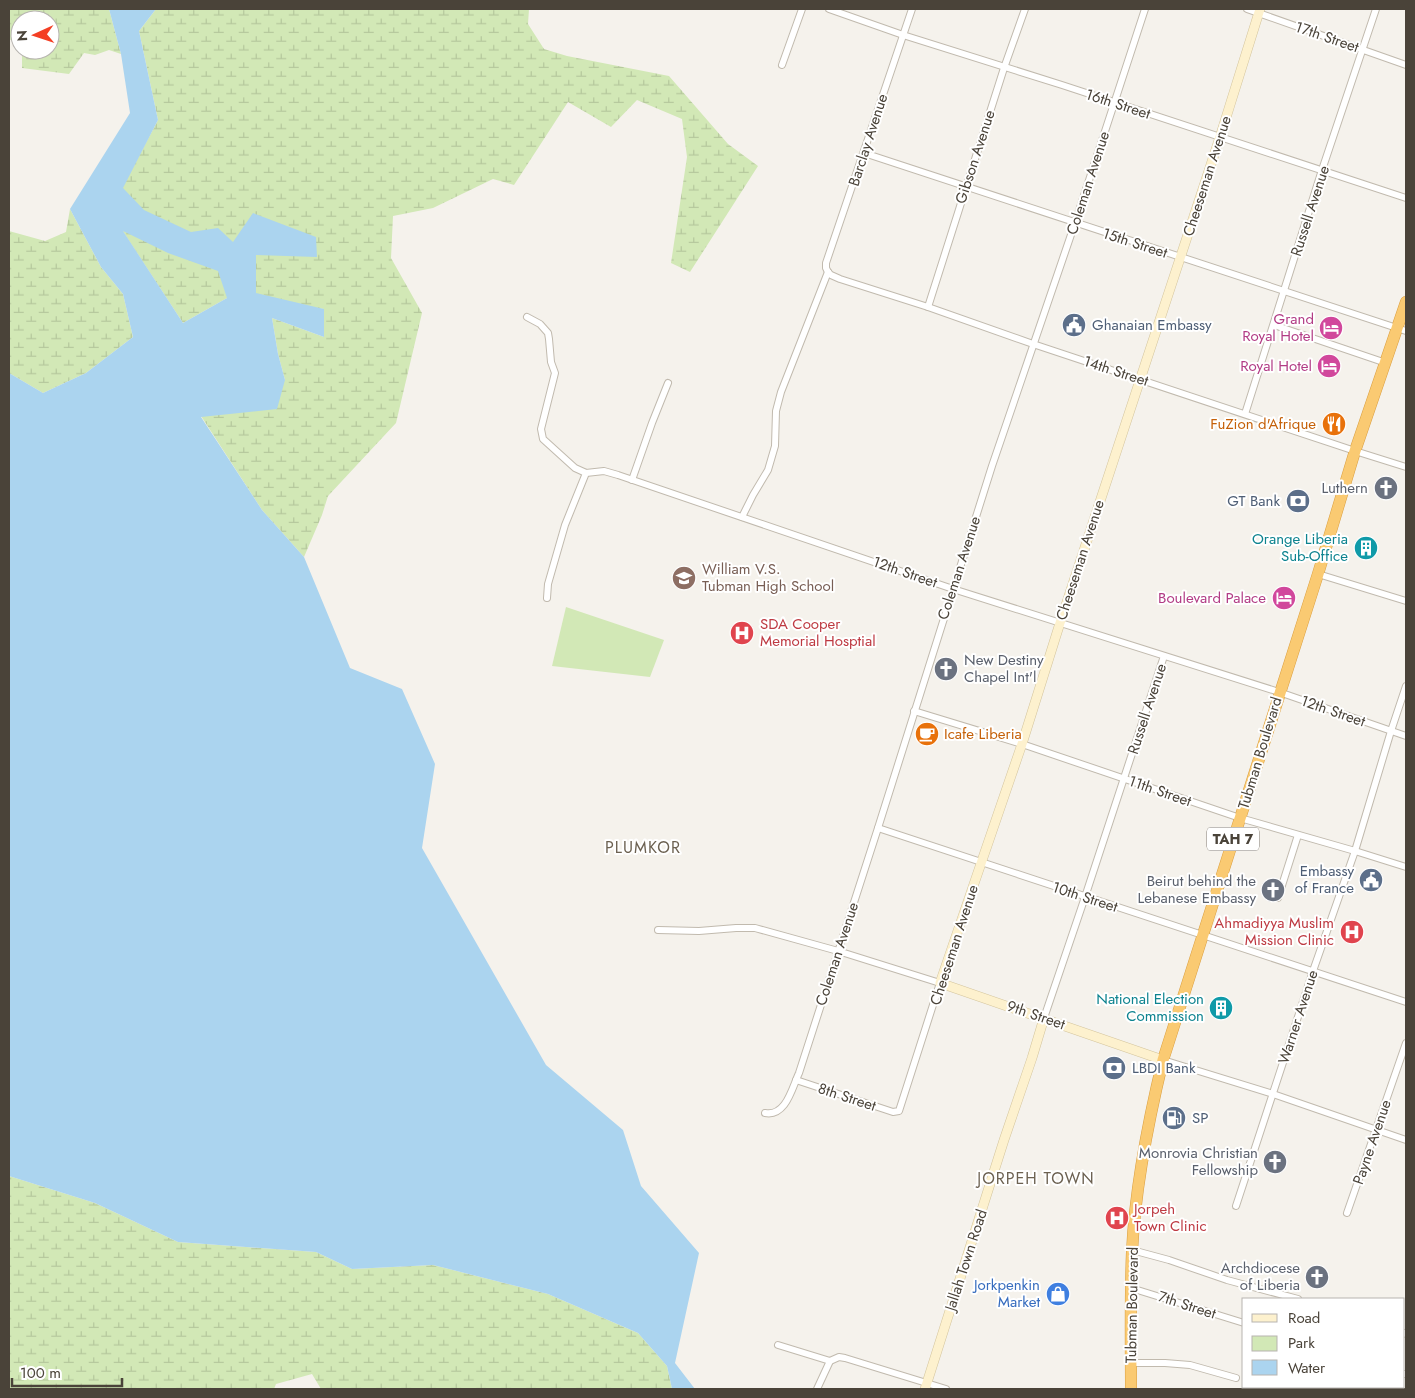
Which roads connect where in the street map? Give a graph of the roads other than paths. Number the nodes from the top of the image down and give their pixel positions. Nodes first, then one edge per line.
1 (802, 9) edge
2 (830, 9) edge
3 (912, 9) edge
4 (1025, 9) edge
5 (1144, 9) edge
6 (1247, 9) edge
7 (1376, 9) edge
8 (1260, 11) edge
9 (903, 35) junction
10 (1363, 49) junction
11 (782, 65) dead end
12 (1406, 65) edge
13 (1004, 68) junction
14 (1114, 103) junction
15 (1220, 137) junction
16 (864, 153) junction
17 (1322, 170) junction
18 (965, 188) junction
19 (1406, 198) edge
20 (1075, 223) junction
21 (1181, 258) junction
22 (828, 272) junction
23 (1284, 292) junction
24 (1406, 302) edge
25 (928, 307) junction
26 (527, 317) dead end
27 (1274, 325) junction
28 (1402, 330) edge
29 (1033, 344) junction
30 (1386, 363) junction
31 (1141, 379) junction
32 (668, 383) dead end
33 (1245, 414) junction
34 (1355, 452) junction
35 (1406, 467) edge
36 (586, 473) junction
37 (632, 480) junction
38 (742, 517) junction
39 (1318, 574) junction
40 (953, 589) junction
41 (547, 598) dead end
42 (1406, 601) edge
43 (1060, 623) junction
44 (1164, 656) junction
45 (1406, 686) edge
46 (1279, 692) junction
47 (914, 711) junction
48 (1391, 731) junction
49 (1406, 736) edge
50 (1022, 744) junction
51 (1124, 779) junction
52 (1240, 818) junction
53 (878, 828) junction
54 (1298, 835) junction
55 (1355, 851) junction
56 (981, 863) junction
57 (1406, 867) edge
58 (1085, 897) junction
59 (1278, 898) dead end
60 (658, 930) dead end
61 (1203, 935) junction
62 (838, 951) junction
63 (1313, 971) junction
64 (940, 983) junction
65 (1406, 1002) edge
66 (1044, 1018) junction
67 (1406, 1043) edge
68 (1163, 1060) junction
69 (796, 1080) junction
70 (1273, 1094) junction
71 (899, 1111) joint
72 (765, 1113) dead end
73 (1376, 1130) junction
74 (1406, 1140) edge
75 (1236, 1206) dead end
76 (1347, 1213) dead end
77 (1132, 1250) junction
78 (1131, 1288) junction
79 (1294, 1298) edge
80 (1242, 1322) edge
81 (778, 1345) dead end
82 (830, 1361) junction
83 (1131, 1363) junction
84 (1236, 1378) dead end
85 (926, 1386) edge
86 (817, 1389) edge
87 (946, 1389) edge
88 (1131, 1389) edge

1 - 11 street
2 - 9 street, 16th Street
3 - 9 street, Barclay Avenue
4 - 13 street, Gibson Avenue
5 - 14 street, Coleman Avenue
6 - 8 street, 17th Street
7 - 10 street, Russell Avenue
8 - 10 street, 17th Street
8 - 15 street, Cheeseman Avenue
9 - 13 street, 16th Street
9 - 16 street, Barclay Avenue
10 - 12 street, 17th Street
10 - 17 street, Russell Avenue
13 - 14 street, 16th Street
13 - 18 street, Gibson Avenue
14 - 15 street, 16th Street
14 - 20 street, Coleman Avenue
15 - 17 street, 16th Street
15 - 21 street, Cheeseman Avenue
16 - 18 street, 15th Street
16 - 22 street, Barclay Avenue
17 - 19 street, 16th Street
17 - 23 street, Russell Avenue
18 - 20 street, 15th Street
18 - 25 street, Gibson Avenue
20 - 21 street, 15th Street
20 - 29 street, Coleman Avenue
21 - 23 street, 15th Street
21 - 31 street, Cheeseman Avenue
22 - 25 street, 14th Street
22 - 38 street, Barclay Avenue
23 - 27 street, Russell Avenue
23 - 28 street, 15th Street
24 - 28 highway, Tubman Boulevard / TAH 7
25 - 29 street, 14th Street
26 - 36 street
27 - 30 street
27 - 33 street, Russell Avenue
28 - 30 highway, Tubman Boulevard / TAH 7
29 - 31 street, 14th Street
29 - 40 street, Coleman Avenue
30 - 34 highway, Tubman Boulevard / TAH 7
31 - 33 street, 14th Street
31 - 43 street, Cheeseman Avenue
32 - 37 street
33 - 34 street, 14th Street
34 - 35 street, 14th Street
34 - 39 highway, Tubman Boulevard / TAH 7
36 - 37 street, 12th Street
36 - 41 street
37 - 38 street, 12th Street
38 - 40 street, 12th Street
39 - 42 street
39 - 46 highway, Tubman Boulevard / TAH 7
40 - 43 street, 12th Street
40 - 47 street, Coleman Avenue
43 - 44 street, 12th Street
43 - 50 street, Cheeseman Avenue
44 - 46 street, 12th Street
44 - 51 street, Russell Avenue
45 - 48 street, Warner Avenue
46 - 48 street, 12th Street
46 - 52 highway, Tubman Boulevard / TAH 7
47 - 50 street, 11th Street
47 - 53 street, Coleman Avenue
48 - 49 street, 12th Street
48 - 55 street, Warner Avenue
50 - 51 street, 11th Street
50 - 56 street, Cheeseman Avenue
51 - 52 street, 11th Street
51 - 58 street, Russell Avenue
52 - 54 street, 11th Street
52 - 61 highway, Tubman Boulevard / TAH 7
53 - 56 street, 10th Street
53 - 62 street, Coleman Avenue
54 - 55 street, 11th Street
54 - 59 street
55 - 57 street, 11th Street
55 - 63 street, Warner Avenue
56 - 58 street, 10th Street
56 - 64 street, Cheeseman Avenue
58 - 61 street, 10th Street
58 - 66 street, Russell Avenue
60 - 62 street, 9th Street
61 - 63 street, 10th Street
61 - 68 highway, Tubman Boulevard / TAH 7
62 - 64 street, 9th Street
62 - 69 street, Coleman Avenue
63 - 65 street, 10th Street
63 - 70 street, Warner Avenue
64 - 66 street, 9th Street
64 - 71 street, Cheeseman Avenue
66 - 68 street, 9th Street
66 - 85 street, Jallah Town Road
67 - 73 street, Payne Avenue
68 - 70 street, 9th Street
68 - 77 highway, Tubman Boulevard / TAH 7
69 - 71 street, 8th Street
69 - 72 street, Coleman Avenue
70 - 73 street, 9th Street
70 - 75 street, Warner Avenue
73 - 74 street, 9th Street
73 - 76 street, Payne Avenue
77 - 78 highway, Tubman Boulevard / TAH 7
77 - 79 street
78 - 80 street, 7th Street
78 - 83 highway, Tubman Boulevard / TAH 7
81 - 82 street
82 - 85 street
82 - 86 street
83 - 84 street
83 - 88 highway, Tubman Boulevard / TAH 7
85 - 87 street

